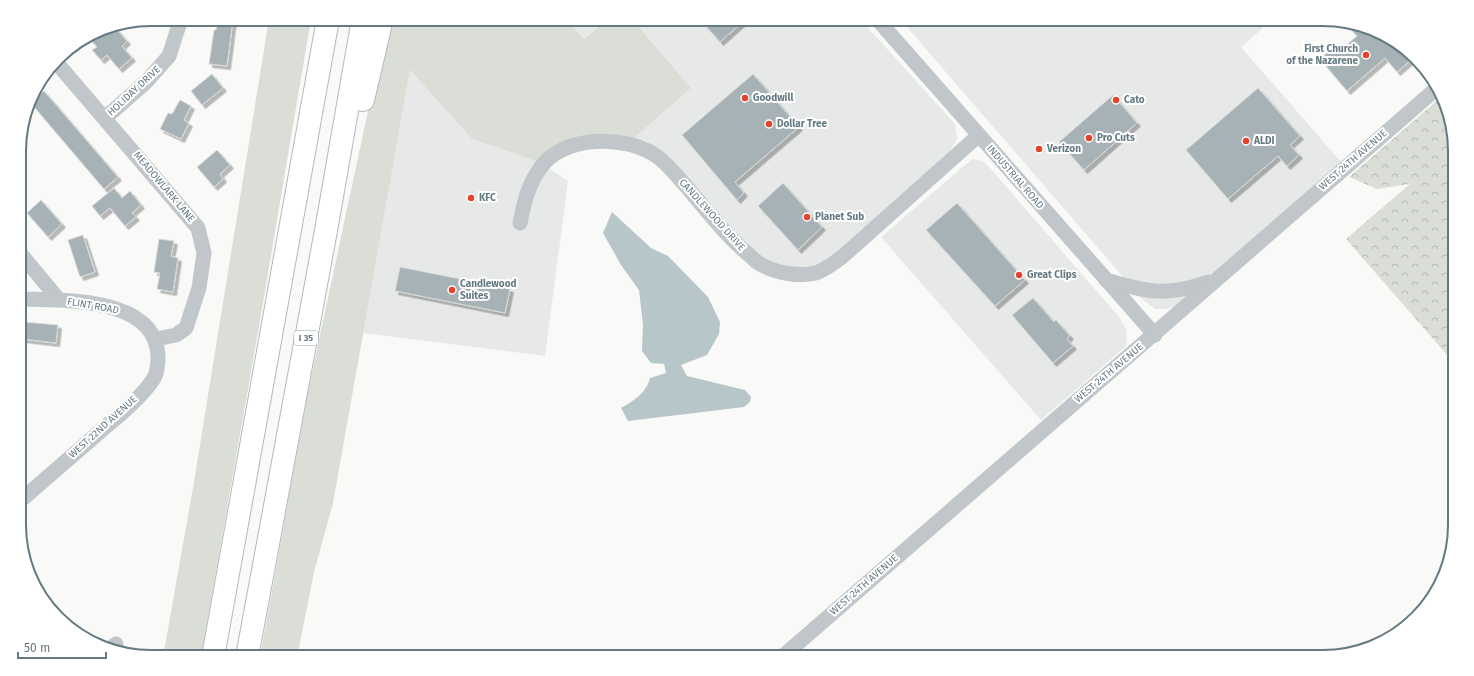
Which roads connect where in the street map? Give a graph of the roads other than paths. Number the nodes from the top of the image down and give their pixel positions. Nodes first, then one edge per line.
1 (179, 26) edge
2 (327, 26) edge
3 (362, 26) edge
4 (380, 26) edge
5 (883, 26) edge
6 (60, 66) edge
7 (1433, 92) edge
8 (105, 118) junction
9 (979, 135) junction
10 (520, 223) dead end
11 (327, 226) junction
12 (26, 260) edge
13 (1216, 278) junction
14 (1106, 280) junction
15 (26, 299) edge
16 (59, 300) junction
17 (1155, 334) junction
18 (156, 339) junction
19 (26, 496) edge
20 (214, 650) edge
21 (248, 650) edge
22 (790, 650) edge

1 - 8 street, HOLIDAY DRIVE
2 - 20 highway
3 - 11 highway, I 35
4 - 11 highway
5 - 9 street, INDUSTRIAL ROAD
6 - 8 street, MEADOWLARK LANE
7 - 13 street, WEST 24TH AVENUE
8 - 18 street, MEADOWLARK LANE
9 - 10 street, CANDLEWOOD DRIVE
9 - 14 street, INDUSTRIAL ROAD
11 - 21 highway, I 35
12 - 16 street
13 - 14 street
13 - 17 street, WEST 24TH AVENUE
14 - 17 street, INDUSTRIAL ROAD
15 - 16 street, FLINT ROAD
16 - 18 street, FLINT ROAD
17 - 22 street, WEST 24TH AVENUE
18 - 19 street, WEST 22ND AVENUE

